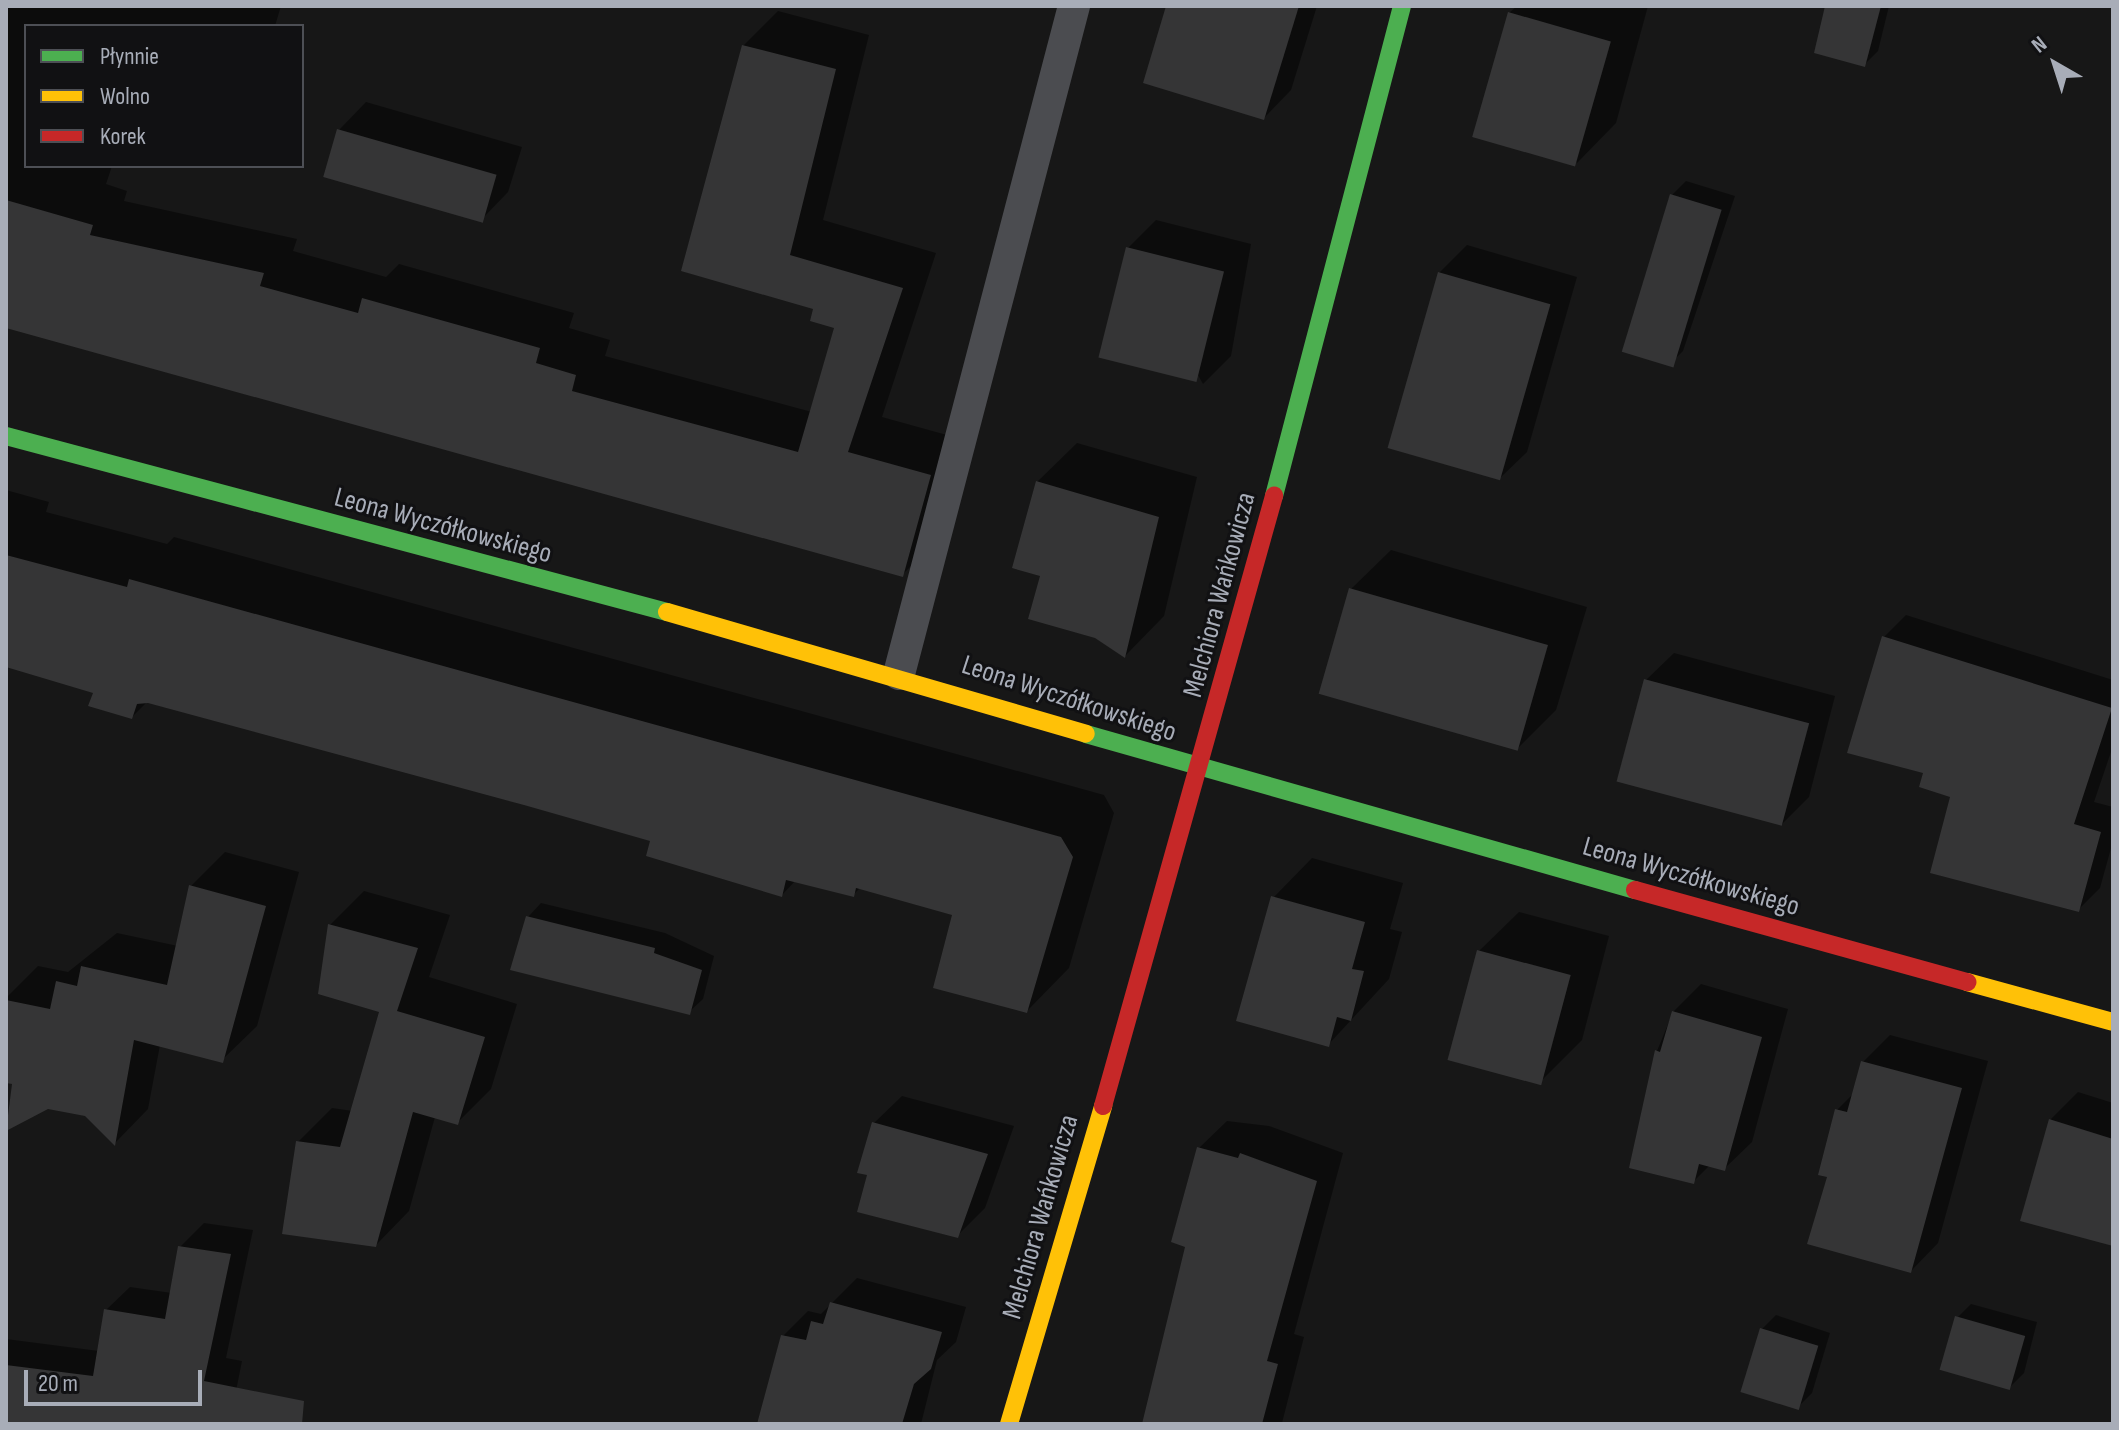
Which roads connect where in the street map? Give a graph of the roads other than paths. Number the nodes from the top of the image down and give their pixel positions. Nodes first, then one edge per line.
1 (1074, 6) edge
2 (1402, 6) edge
3 (6, 436) edge
4 (899, 674) junction
5 (1202, 771) junction
6 (2113, 1022) edge
7 (1009, 1424) edge

1 - 4 lane
2 - 5 street, Melchiora Wańkowicza
3 - 4 street, Leona Wyczółkowskiego
4 - 5 street, Leona Wyczółkowskiego
5 - 6 street, Leona Wyczółkowskiego
5 - 7 street, Melchiora Wańkowicza

